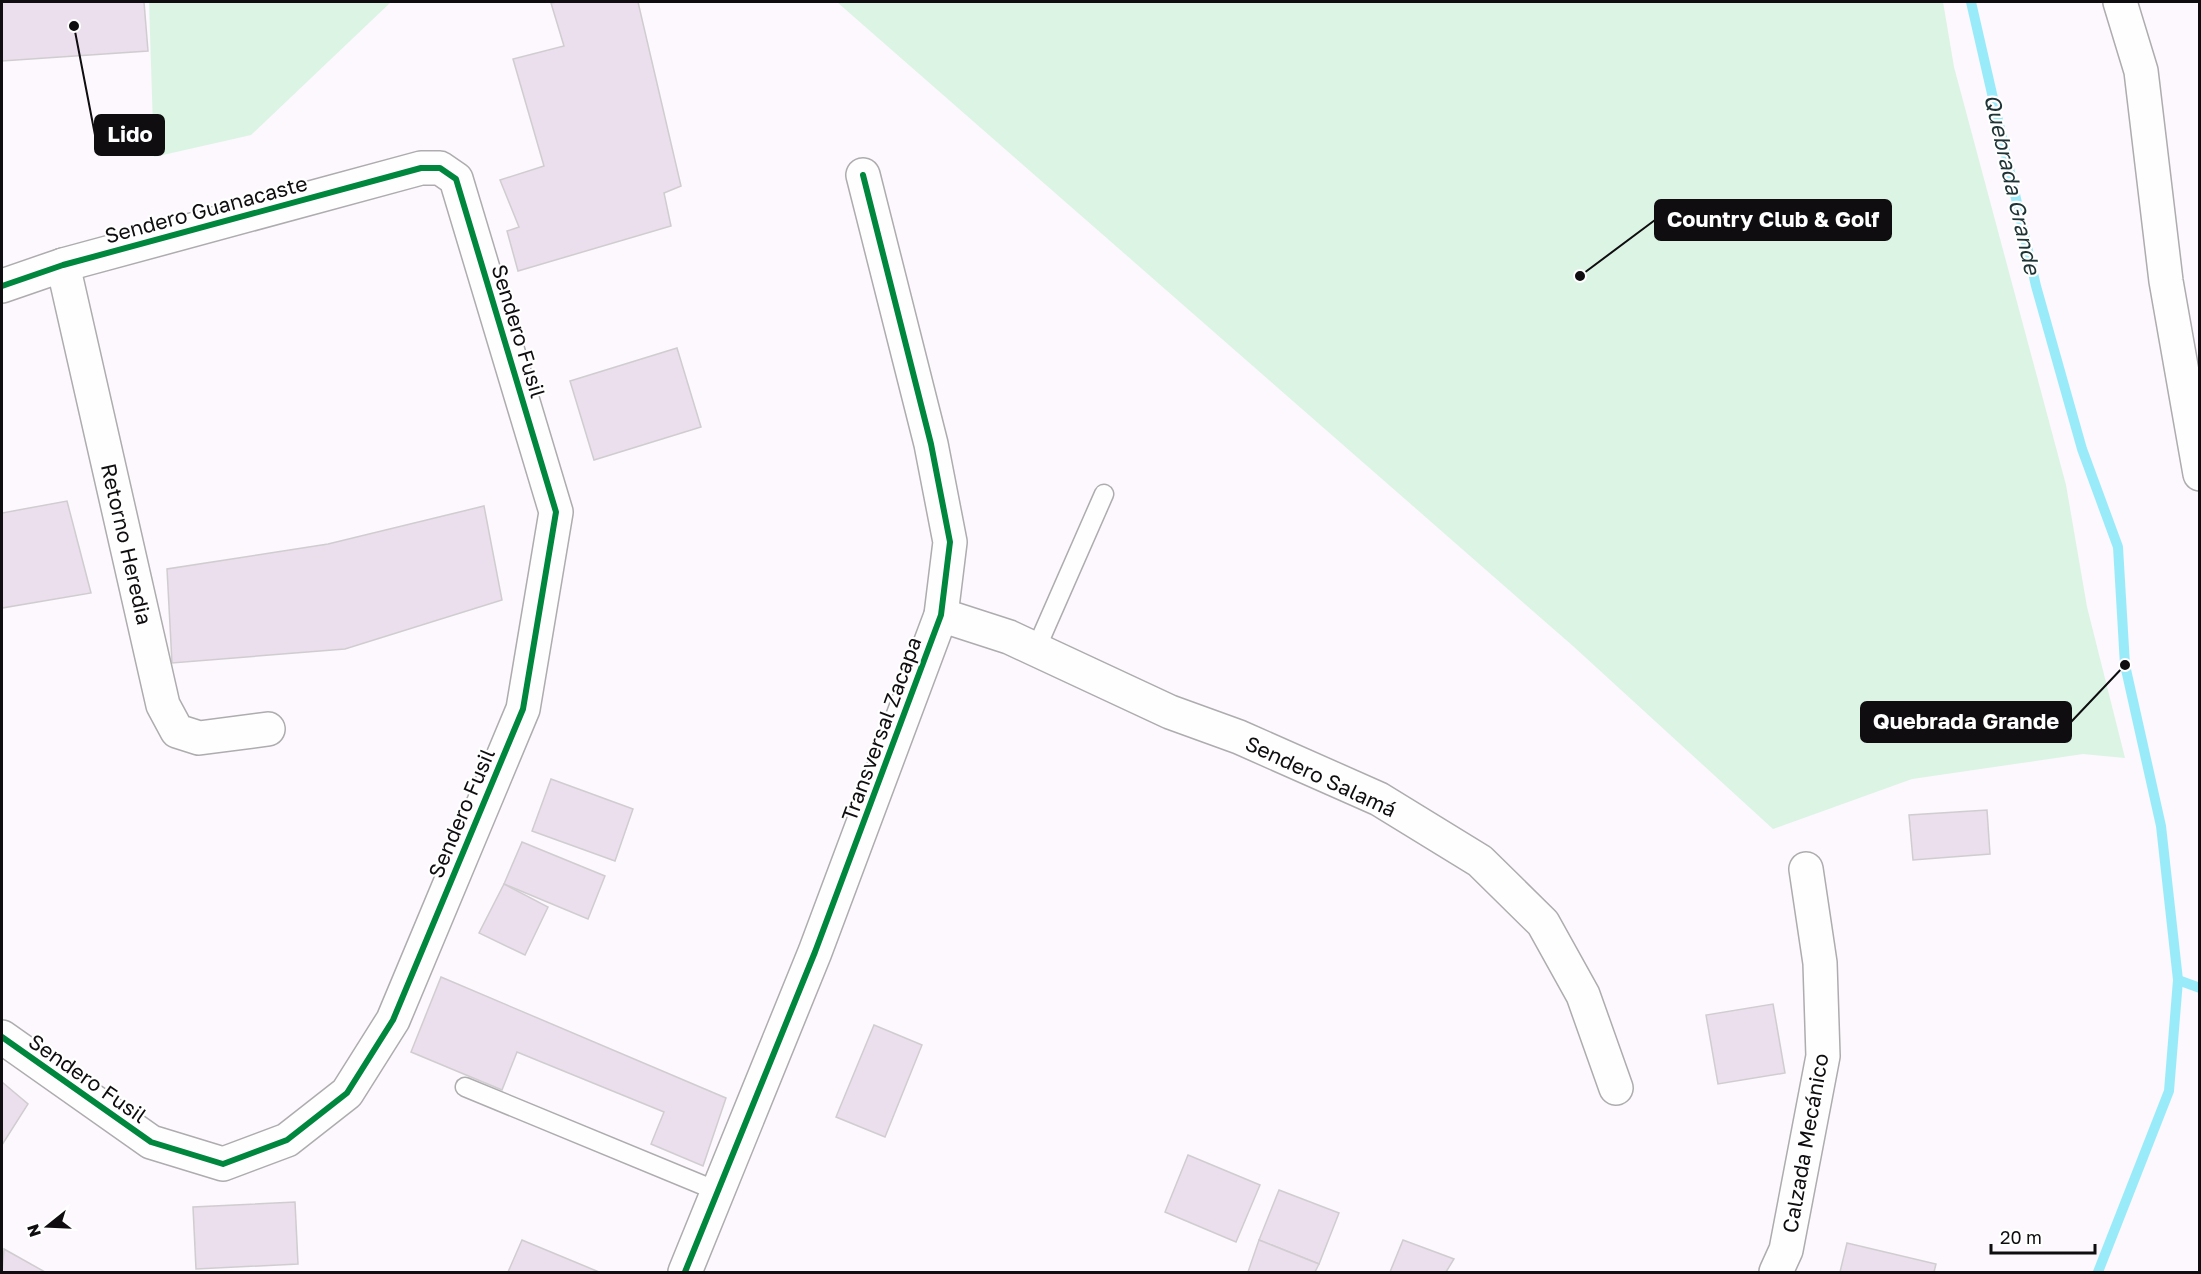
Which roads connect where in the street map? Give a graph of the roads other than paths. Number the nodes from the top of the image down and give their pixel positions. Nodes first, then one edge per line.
1 (2120, 2) edge
2 (421, 168) joint
3 (863, 176) dead end
4 (63, 265) junction
5 (2, 286) edge
6 (2198, 459) edge
7 (1104, 494) dead end
8 (940, 615) junction
9 (1036, 649) junction
10 (268, 729) dead end
11 (1806, 869) dead end
12 (2, 1037) edge
13 (465, 1088) dead end
14 (1616, 1088) dead end
15 (717, 1191) junction
16 (691, 1270) edge
17 (1776, 1272) edge

1 - 6 street
2 - 4 street, Sendero Guanacaste
2 - 12 street, Sendero Fusil
3 - 8 street, Transversal Zacapa
4 - 5 street, Sendero Guanacaste
4 - 10 street, Retorno Heredia
7 - 9 lane
8 - 9 street, Sendero Salamá
8 - 15 street, Transversal Zacapa
9 - 14 street, Sendero Salamá
11 - 17 street, Calzada Mecánico
13 - 15 lane
15 - 16 street, Transversal Zacapa

